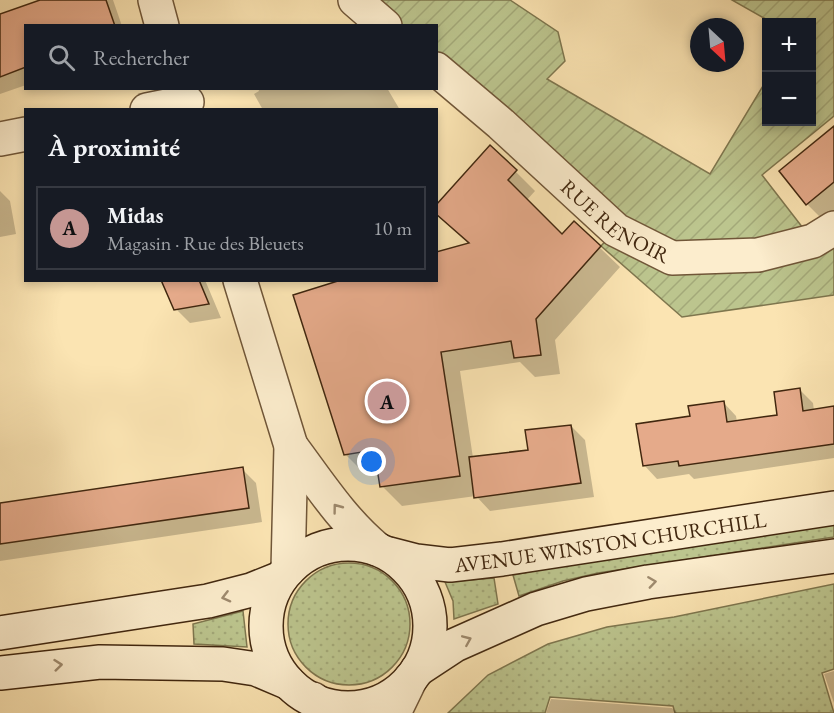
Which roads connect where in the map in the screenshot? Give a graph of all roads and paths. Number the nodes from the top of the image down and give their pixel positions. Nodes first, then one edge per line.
1 (155, 0) edge
2 (355, 0) edge
3 (161, 24) edge
4 (383, 24) edge
5 (438, 71) edge
6 (186, 100) edge
7 (155, 108) edge
8 (24, 134) edge
9 (0, 139) edge
10 (834, 228) edge
11 (241, 282) edge
12 (291, 446) junction
13 (834, 508) edge
14 (382, 552) junction
15 (834, 556) edge
16 (285, 574) junction
17 (0, 633) edge
18 (0, 673) edge
19 (414, 674) junction
20 (311, 698) edge
21 (394, 713) edge

1 - 3 main road
2 - 4 main road
5 - 10 main road, RUE RENOIR
6 - 7 main road
8 - 9 main road
11 - 12 main road
14 -> 12 main road
12 - 16 main road
13 - 14 main road, AVENUE WINSTON CHURCHILL
14 - 16 main road
14 - 19 main road
19 -> 15 main road
16 -> 17 main road
16 - 20 main road
18 -> 20 main road
19 - 20 main road
19 - 21 main road

